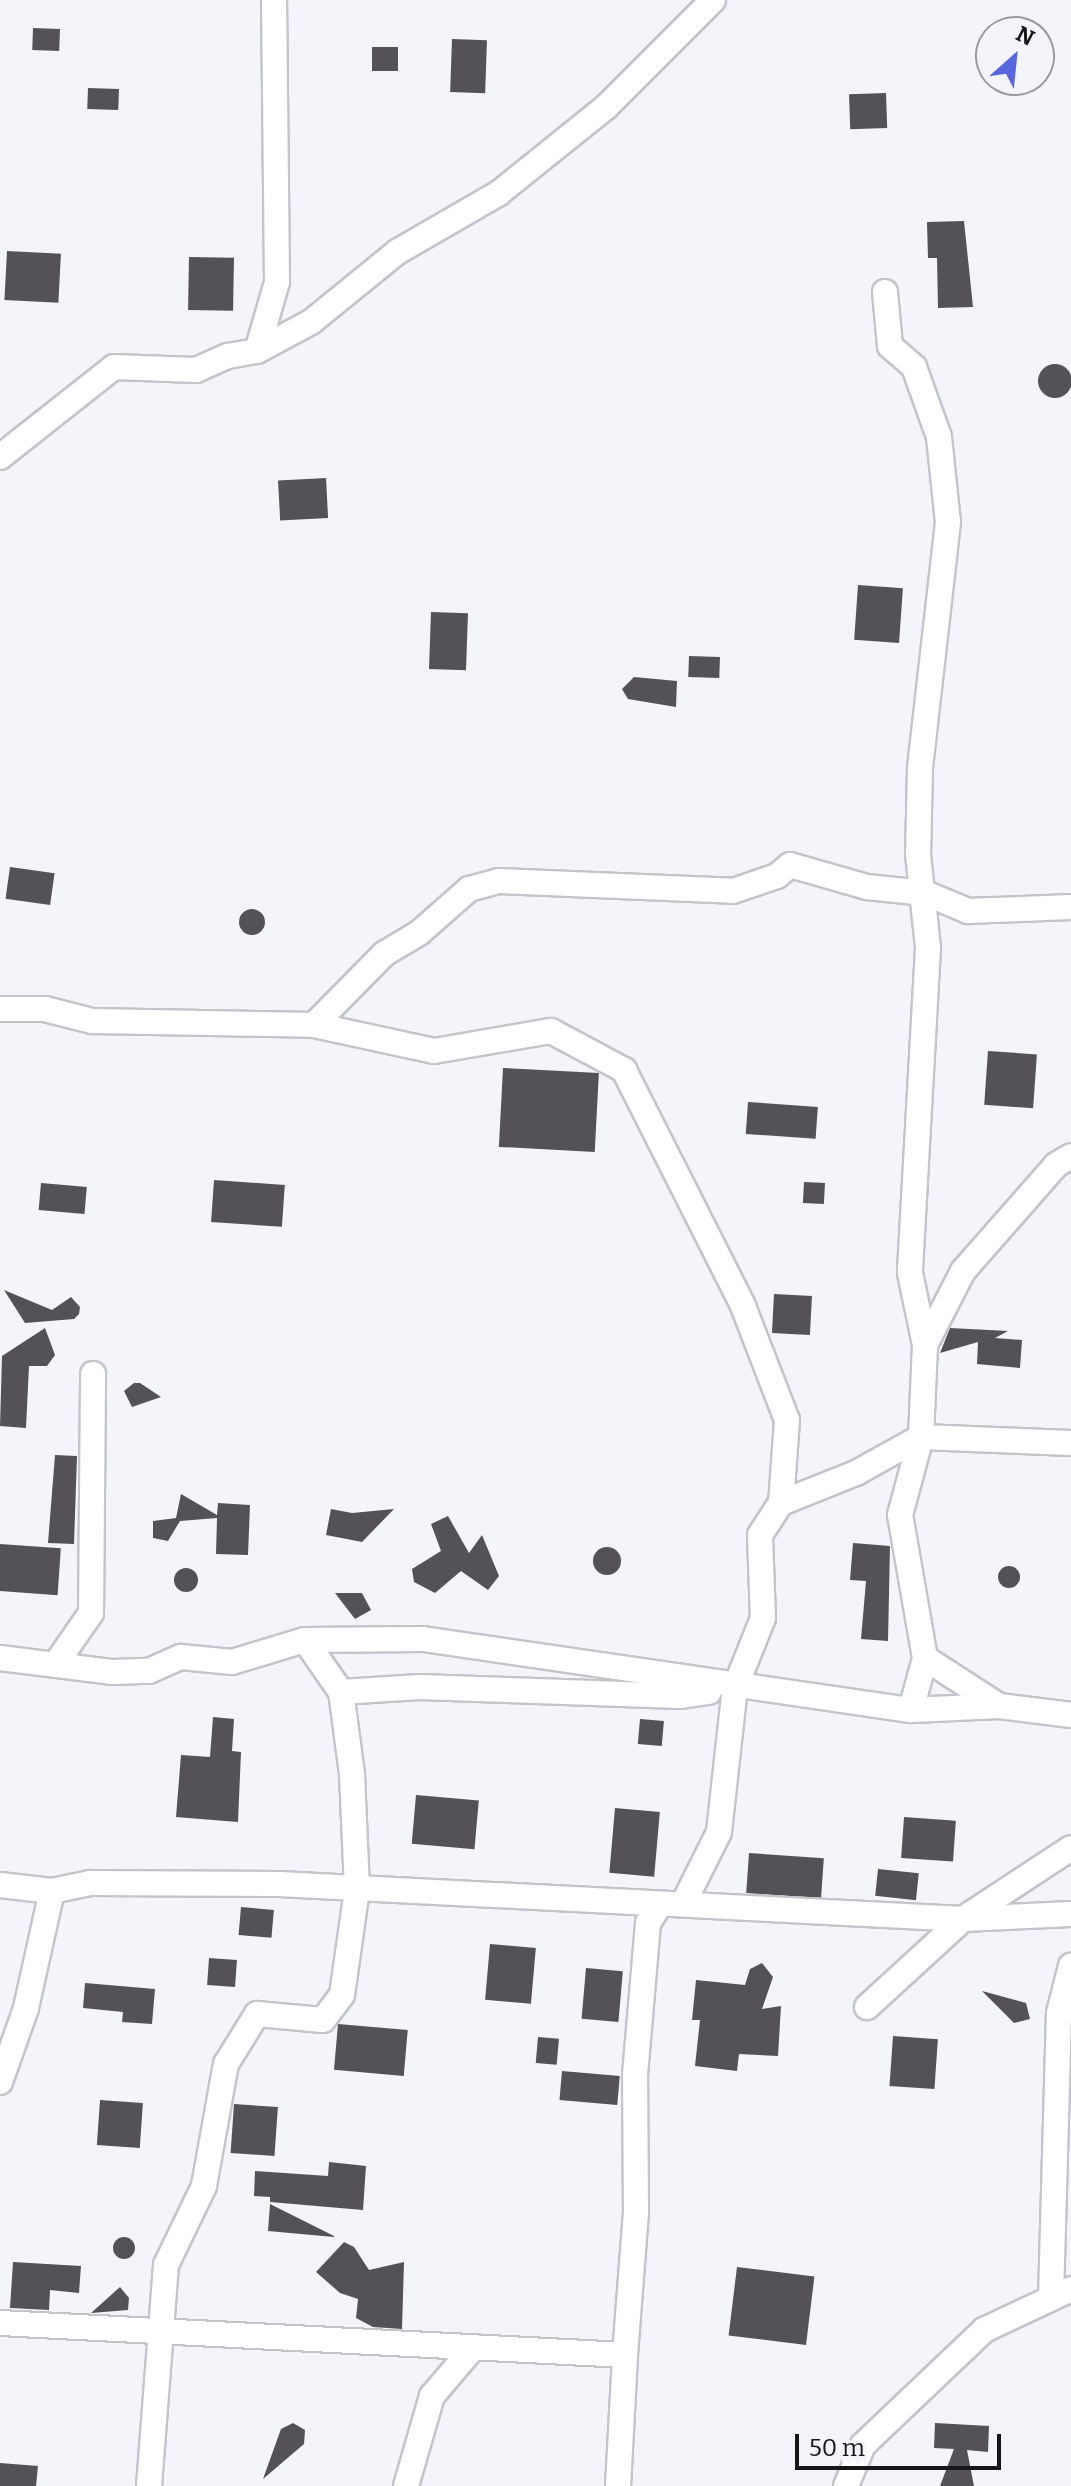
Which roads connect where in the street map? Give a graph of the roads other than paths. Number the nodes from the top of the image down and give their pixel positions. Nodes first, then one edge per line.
1 (274, 0) edge
2 (713, 0) edge
3 (885, 292) dead end
4 (257, 351) junction
5 (0, 457) edge
6 (925, 893) junction
7 (1071, 907) edge
8 (0, 1009) edge
9 (314, 1025) junction
10 (1071, 1156) edge
11 (925, 1345) junction
12 (93, 1374) dead end
13 (921, 1437) junction
14 (1071, 1443) edge
15 (781, 1503) junction
16 (305, 1640) junction
17 (0, 1658) edge
18 (925, 1658) junction
19 (55, 1665) junction
20 (735, 1688) junction
21 (341, 1692) junction
22 (999, 1706) junction
23 (911, 1710) junction
24 (1071, 1715) edge
25 (1071, 1848) edge
26 (0, 1885) edge
27 (357, 1889) junction
28 (52, 1891) junction
29 (684, 1902) junction
30 (659, 1906) junction
31 (1071, 1914) edge
32 (963, 1919) junction
33 (1071, 1966) edge
34 (867, 2007) dead end
35 (4, 2045) edge
36 (0, 2082) edge
37 (1061, 2294) edge
38 (0, 2323) edge
39 (164, 2331) junction
40 (472, 2349) junction
41 (625, 2355) junction
42 (149, 2486) edge
43 (406, 2486) edge
44 (618, 2486) edge
45 (846, 2486) edge

1 - 4 street
2 - 4 street
3 - 6 street
4 - 5 street
6 - 7 street
6 - 9 street
6 - 11 street
8 - 9 street
9 - 15 street
10 - 11 street
11 - 13 street
12 - 19 street
13 - 14 street
13 - 15 street
13 - 18 street
15 - 20 street
16 - 19 street
16 - 20 street
16 - 21 street
17 - 19 street
18 - 22 street
18 - 23 street
20 - 21 street
20 - 23 street
20 - 29 street
21 - 27 street
22 - 23 street
22 - 24 street
25 - 32 street
26 - 28 street
27 - 28 street
27 - 30 street
27 - 39 street
28 - 35 street
29 - 30 street
29 - 32 street
30 - 41 street
31 - 32 street
32 - 34 street
33 - 37 street
35 - 36 street
37 - 45 street
38 - 39 street
39 - 40 street
39 - 42 street
40 - 41 street
40 - 43 street
41 - 44 street

